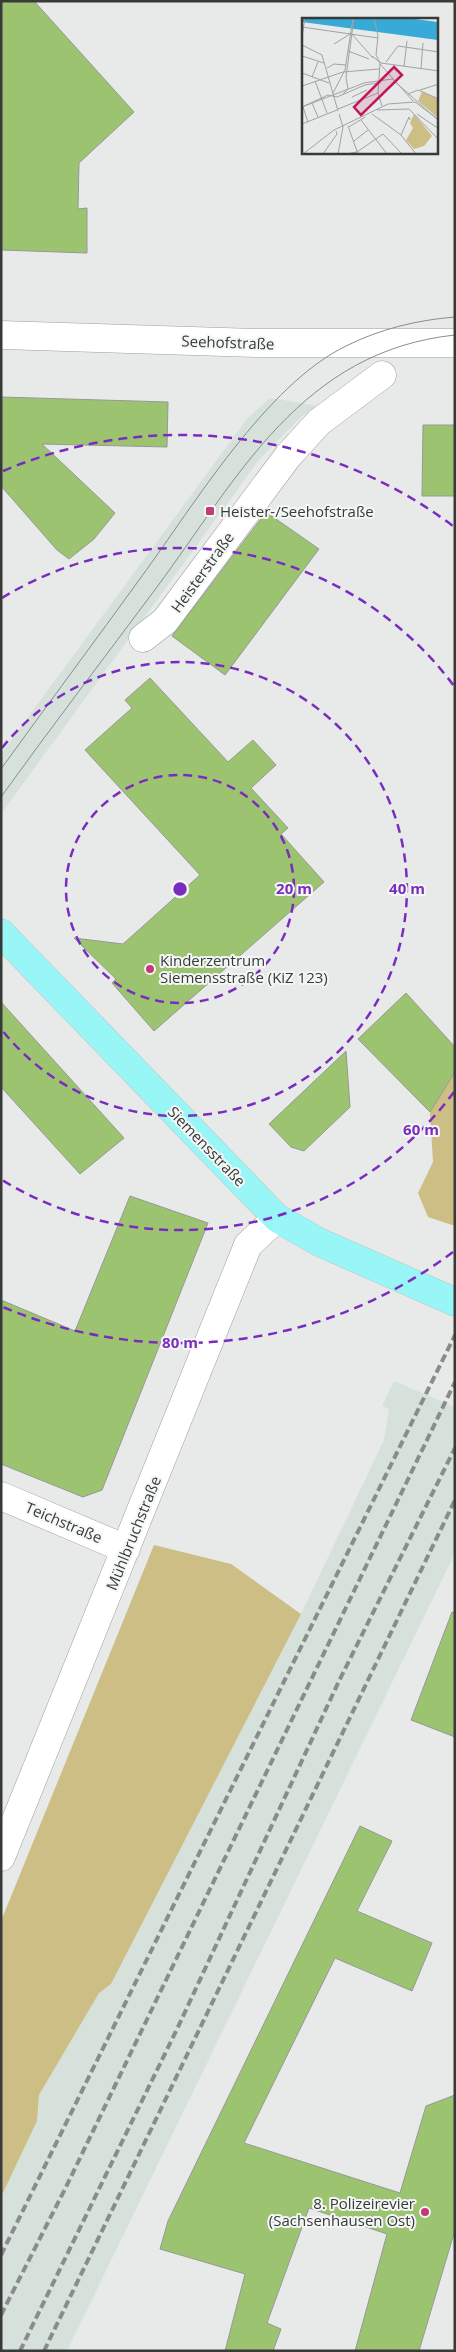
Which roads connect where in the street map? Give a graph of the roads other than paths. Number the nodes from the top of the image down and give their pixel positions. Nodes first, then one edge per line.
1 (1, 334) edge
2 (455, 343) edge
3 (382, 375) dead end
4 (143, 638) dead end
5 (1, 932) edge
6 (277, 1218) junction
7 (455, 1302) edge
8 (1, 1496) edge
9 (126, 1549) junction
10 (1, 1858) edge

1 - 2 street, Seehofstraße
3 - 4 street, Heisterstraße
5 - 6 main road, Siemensstraße
6 - 7 main road, Siemensstraße
6 - 9 street, Mühlbruchstraße
8 - 9 street, Teichstraße
9 - 10 street, Mühlbruchstraße

